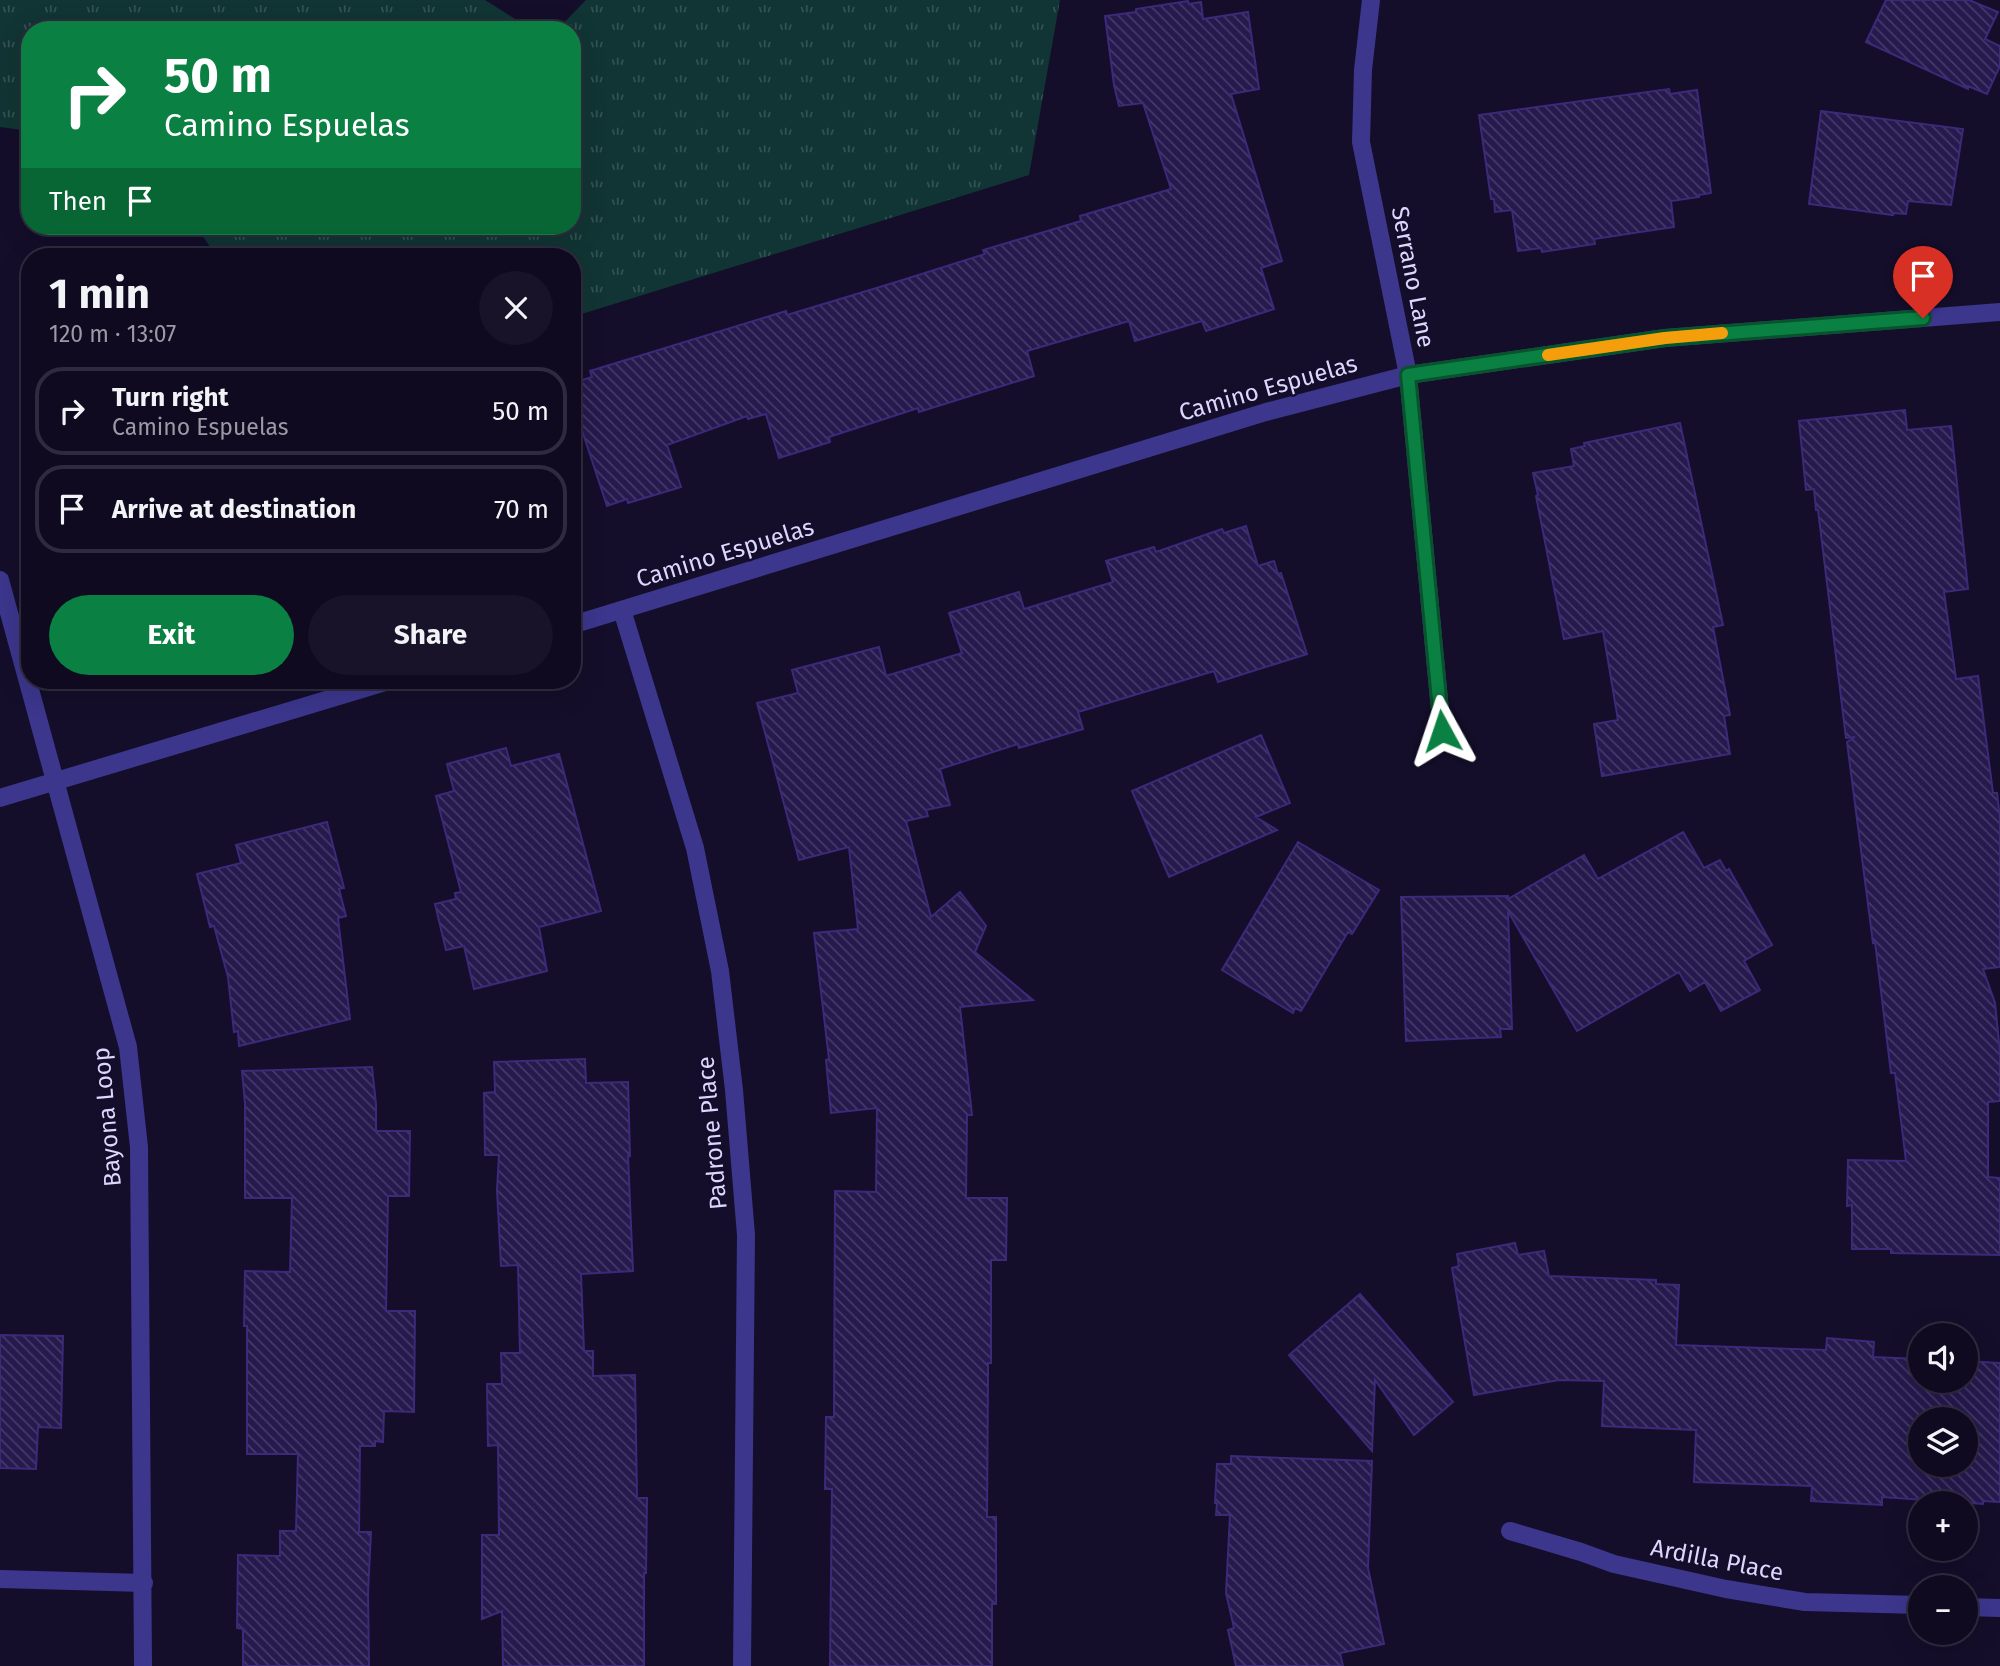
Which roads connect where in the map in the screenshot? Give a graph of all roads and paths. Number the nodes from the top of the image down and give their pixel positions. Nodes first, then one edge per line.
1 (1371, 0) edge
2 (2000, 312) edge
3 (1408, 375) junction
4 (0, 580) edge
5 (622, 610) junction
6 (581, 622) edge
7 (21, 657) edge
8 (30, 689) edge
9 (362, 689) edge
10 (1442, 731) dead end
11 (55, 781) junction
12 (0, 798) edge
13 (1510, 1531) dead end
14 (0, 1579) edge
15 (144, 1583) junction
16 (1908, 1605) edge
17 (1978, 1607) edge
18 (2000, 1608) edge
19 (143, 1666) edge
20 (742, 1666) edge

1 - 3 street, Serrano Lane
2 - 3 street, Camino Espuelas
3 - 5 street, Camino Espuelas
3 - 10 street, Serrano Lane
4 - 7 street, Bayona Loop
5 - 6 street, Camino Espuelas
5 - 20 street, Padrone Place
8 - 11 street, Bayona Loop
9 - 11 street
11 - 12 street
11 - 15 street, Bayona Loop
13 - 16 street, Ardilla Place
14 - 15 street
15 - 19 street, Bayona Loop
17 - 18 street

